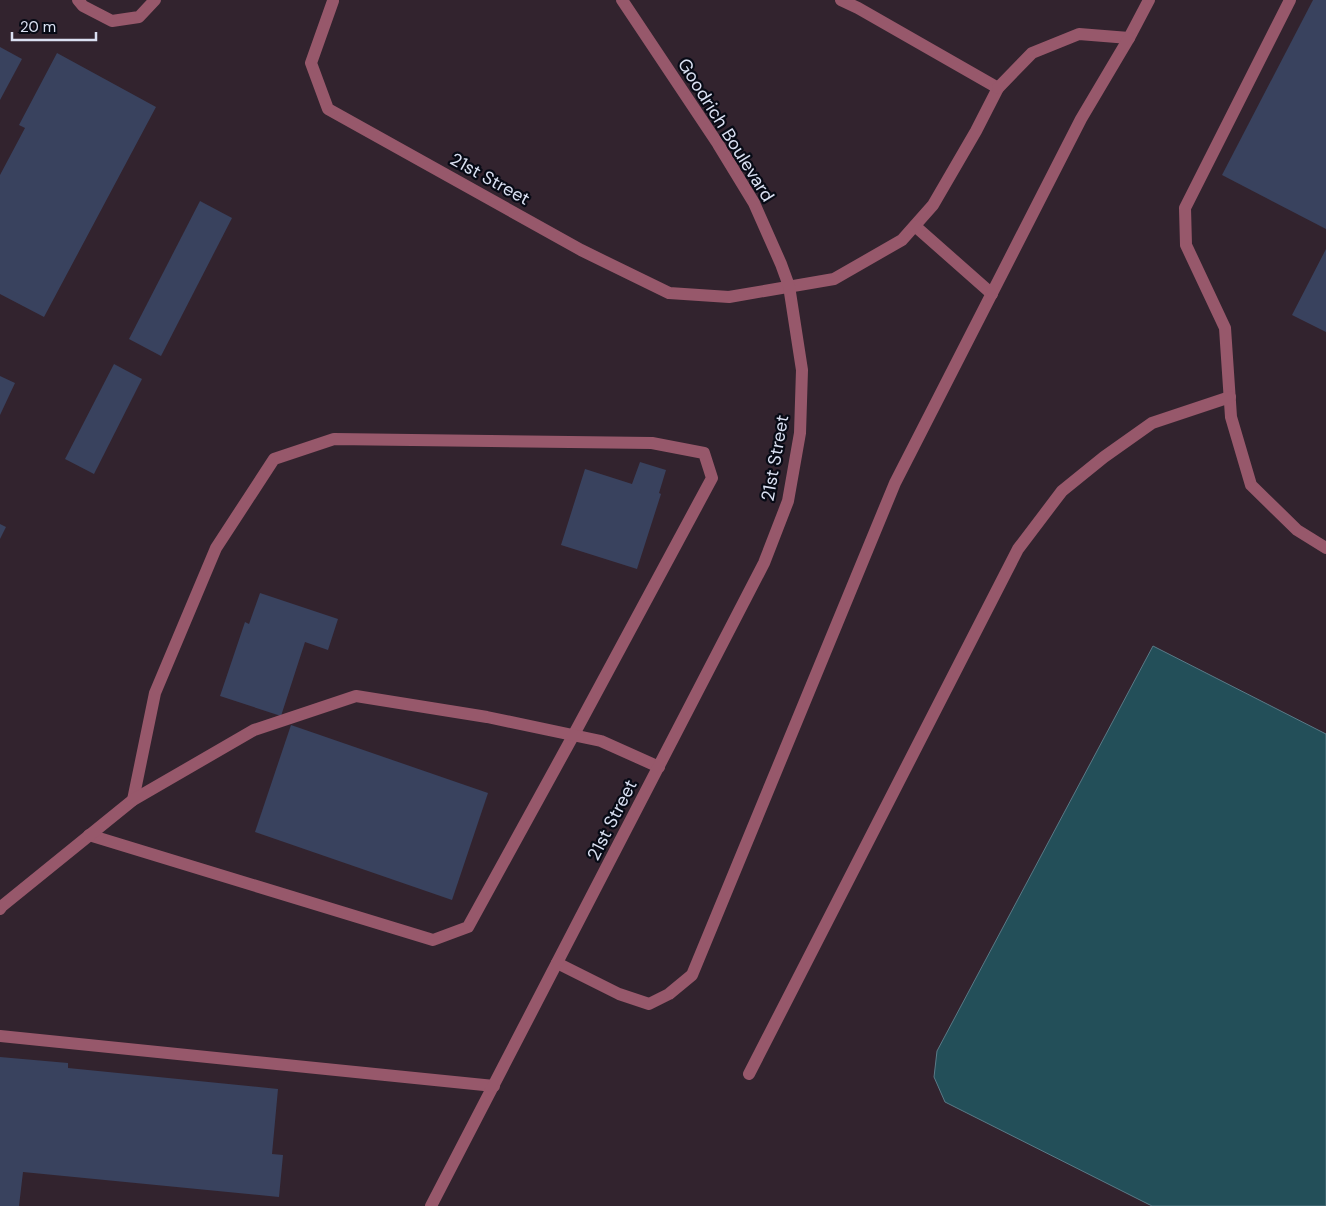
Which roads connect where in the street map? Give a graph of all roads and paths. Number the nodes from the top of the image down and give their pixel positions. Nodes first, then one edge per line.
1 (78, 0) edge
2 (155, 0) edge
3 (622, 0) edge
4 (841, 0) edge
5 (1149, 0) edge
6 (1290, 0) edge
7 (332, 1) edge
8 (1129, 38) junction
9 (998, 88) junction
10 (915, 226) junction
11 (789, 286) junction
12 (992, 294) junction
13 (1230, 397) junction
14 (1326, 548) edge
15 (573, 736) junction
16 (659, 767) junction
17 (133, 800) junction
18 (89, 835) junction
19 (0, 909) edge
20 (558, 963) junction
21 (0, 1036) edge
22 (750, 1074) dead end
23 (494, 1086) junction
24 (431, 1206) edge

1 - 2 street
3 - 11 street, Goodrich Boulevard
4 - 9 street
5 - 8 street
6 - 13 street
7 - 11 street, 21st Street
8 - 9 street
8 - 12 street
9 - 10 street
10 - 11 street
10 - 12 street
11 - 16 street, 21st Street
12 - 20 street
13 - 14 street
13 - 22 street
15 - 16 street
15 - 17 street
15 - 17 street
15 - 18 street
16 - 20 street, 21st Street
17 - 18 street
18 - 19 street
20 - 23 street, 21st Street
21 - 23 street
23 - 24 street, 21st Street

